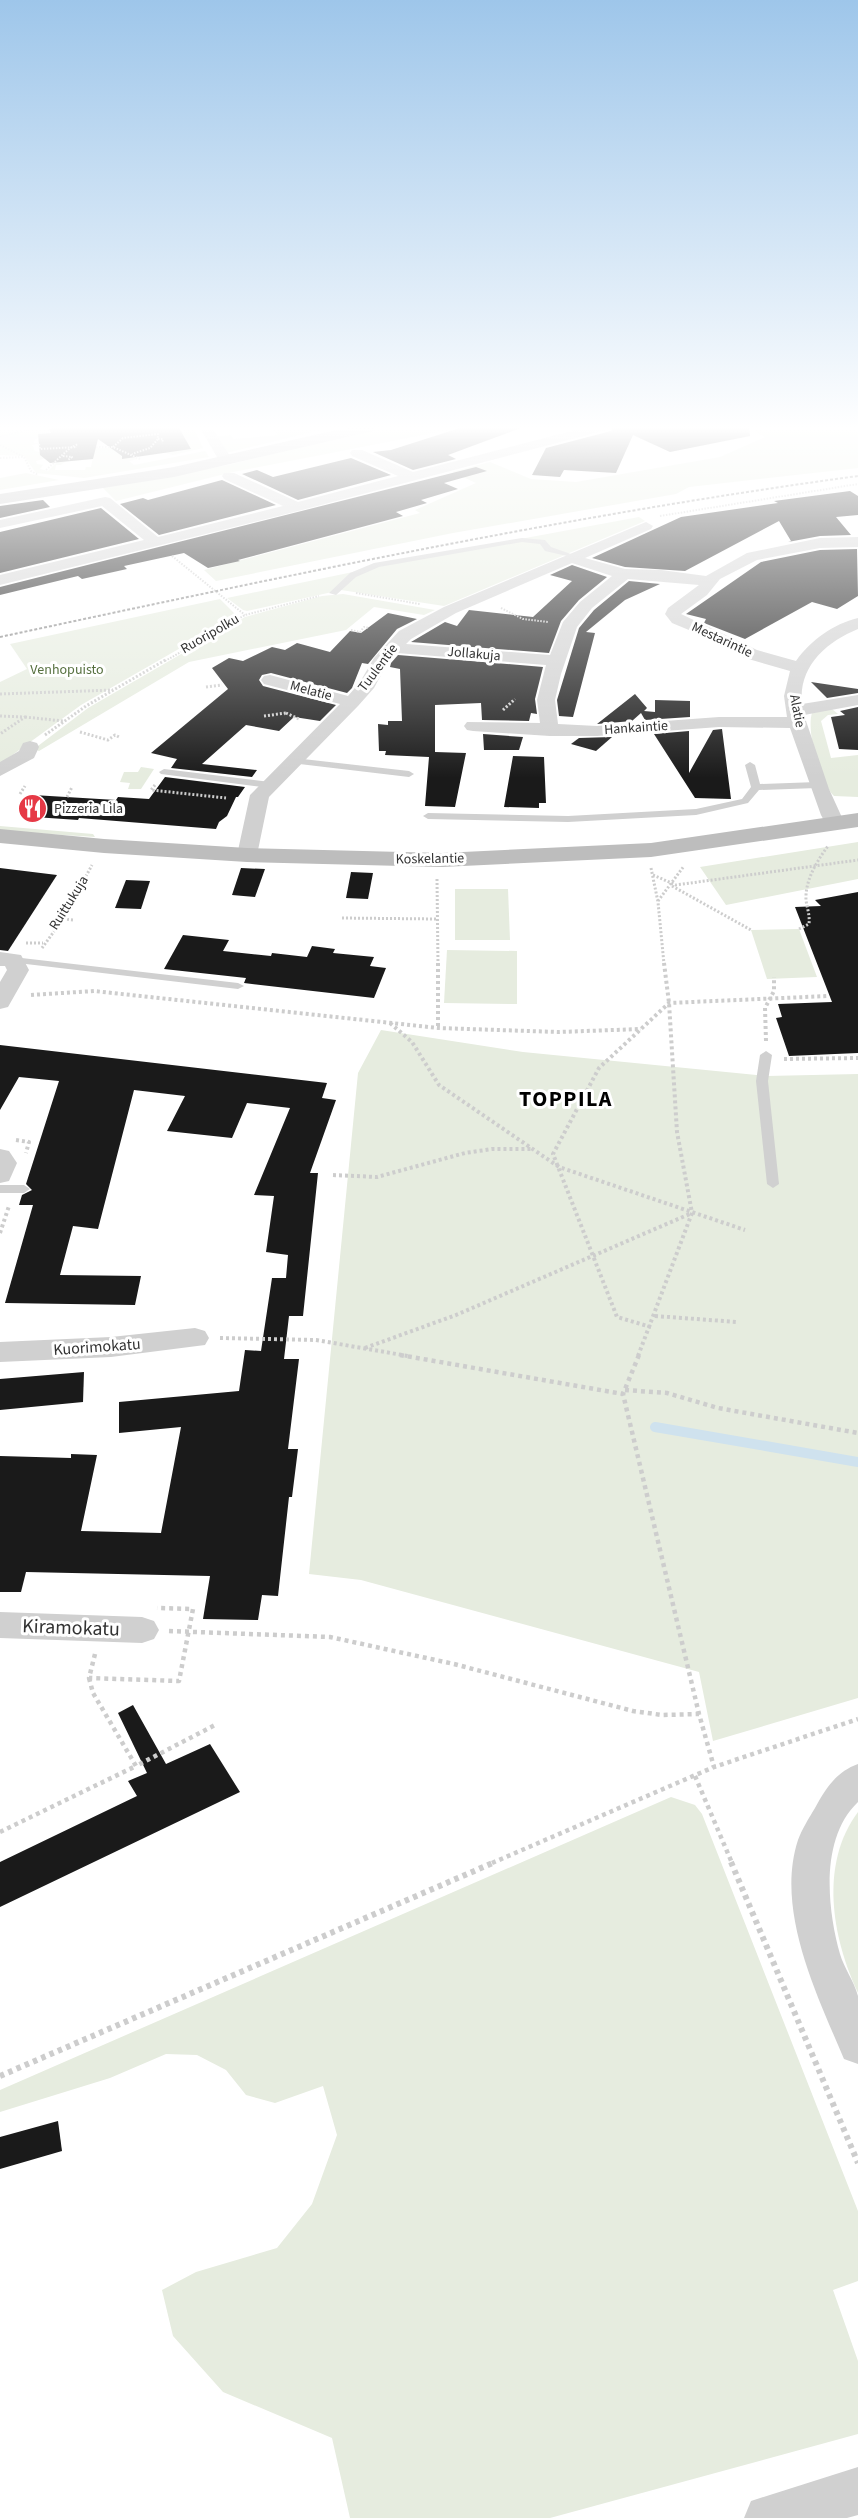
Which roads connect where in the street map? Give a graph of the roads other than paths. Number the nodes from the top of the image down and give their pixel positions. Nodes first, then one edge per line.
1 (150, 544) edge
2 (502, 544) edge
3 (543, 544) edge
4 (600, 544) edge
5 (817, 544) edge
6 (568, 556) junction
7 (8, 562) dead end
8 (22, 574) junction
9 (624, 574) junction
10 (0, 580) edge
11 (708, 581) junction
12 (333, 593) road end
13 (858, 623) edge
14 (392, 648) junction
15 (556, 661) junction
16 (800, 668) junction
17 (270, 680) dead end
18 (858, 700) edge
19 (352, 702) junction
20 (797, 717) junction
21 (473, 726) dead end
22 (550, 731) junction
23 (30, 747) road end
24 (294, 760) junction
25 (750, 765) dead end
26 (0, 770) edge
27 (164, 772) dead end
28 (409, 774) dead end
29 (270, 785) junction
30 (817, 785) junction
31 (756, 787) junction
32 (428, 816) dead end
33 (841, 829) edge
34 (0, 836) edge
35 (247, 855) junction
36 (10, 963) edge
37 (238, 986) dead end
38 (0, 1002) edge
39 (766, 1054) road end
40 (0, 1156) edge
41 (0, 1175) edge
42 (773, 1184) dead end
43 (0, 1189) edge
44 (24, 1189) dead end
45 (195, 1338) road end
46 (0, 1352) edge
47 (0, 1625) edge
48 (142, 1630) dead end
49 (858, 1779) edge
50 (858, 2045) edge
51 (858, 2491) edge
52 (768, 2518) edge

1 - 8 street
2 - 12 lane
3 - 6 lane
4 - 6 street, Tuulentie
5 - 11 street, Mestarintie
6 - 9 street
6 - 14 street, Tuulentie
7 - 8 street
8 - 10 street
9 - 11 street
9 - 15 street
11 - 16 street, Mestarintie
13 - 16 street, Alatie
14 - 15 street, Jollakuja
14 - 19 street, Tuulentie
15 - 22 street
16 - 20 street, Alatie
17 - 19 street, Melatie
18 - 20 street, Hankaintie
19 - 24 street, Tuulentie
20 - 22 street, Hankaintie
20 - 30 street, Alatie
21 - 22 street, Hankaintie
23 - 26 street
24 - 28 lane
24 - 29 street, Tuulentie
25 - 31 lane
27 - 29 lane
29 - 35 street, Tuulentie
30 - 31 lane
30 - 33 street, Alatie
31 - 32 lane
33 - 35 main road, Koskelantie
34 - 35 main road, Koskelantie
36 - 37 lane
36 - 38 street
39 - 42 lane
40 - 41 street
43 - 44 lane
45 - 46 street, Kuorimokatu
47 - 48 street, Kiramokatu
49 - 50 street
51 - 52 street

